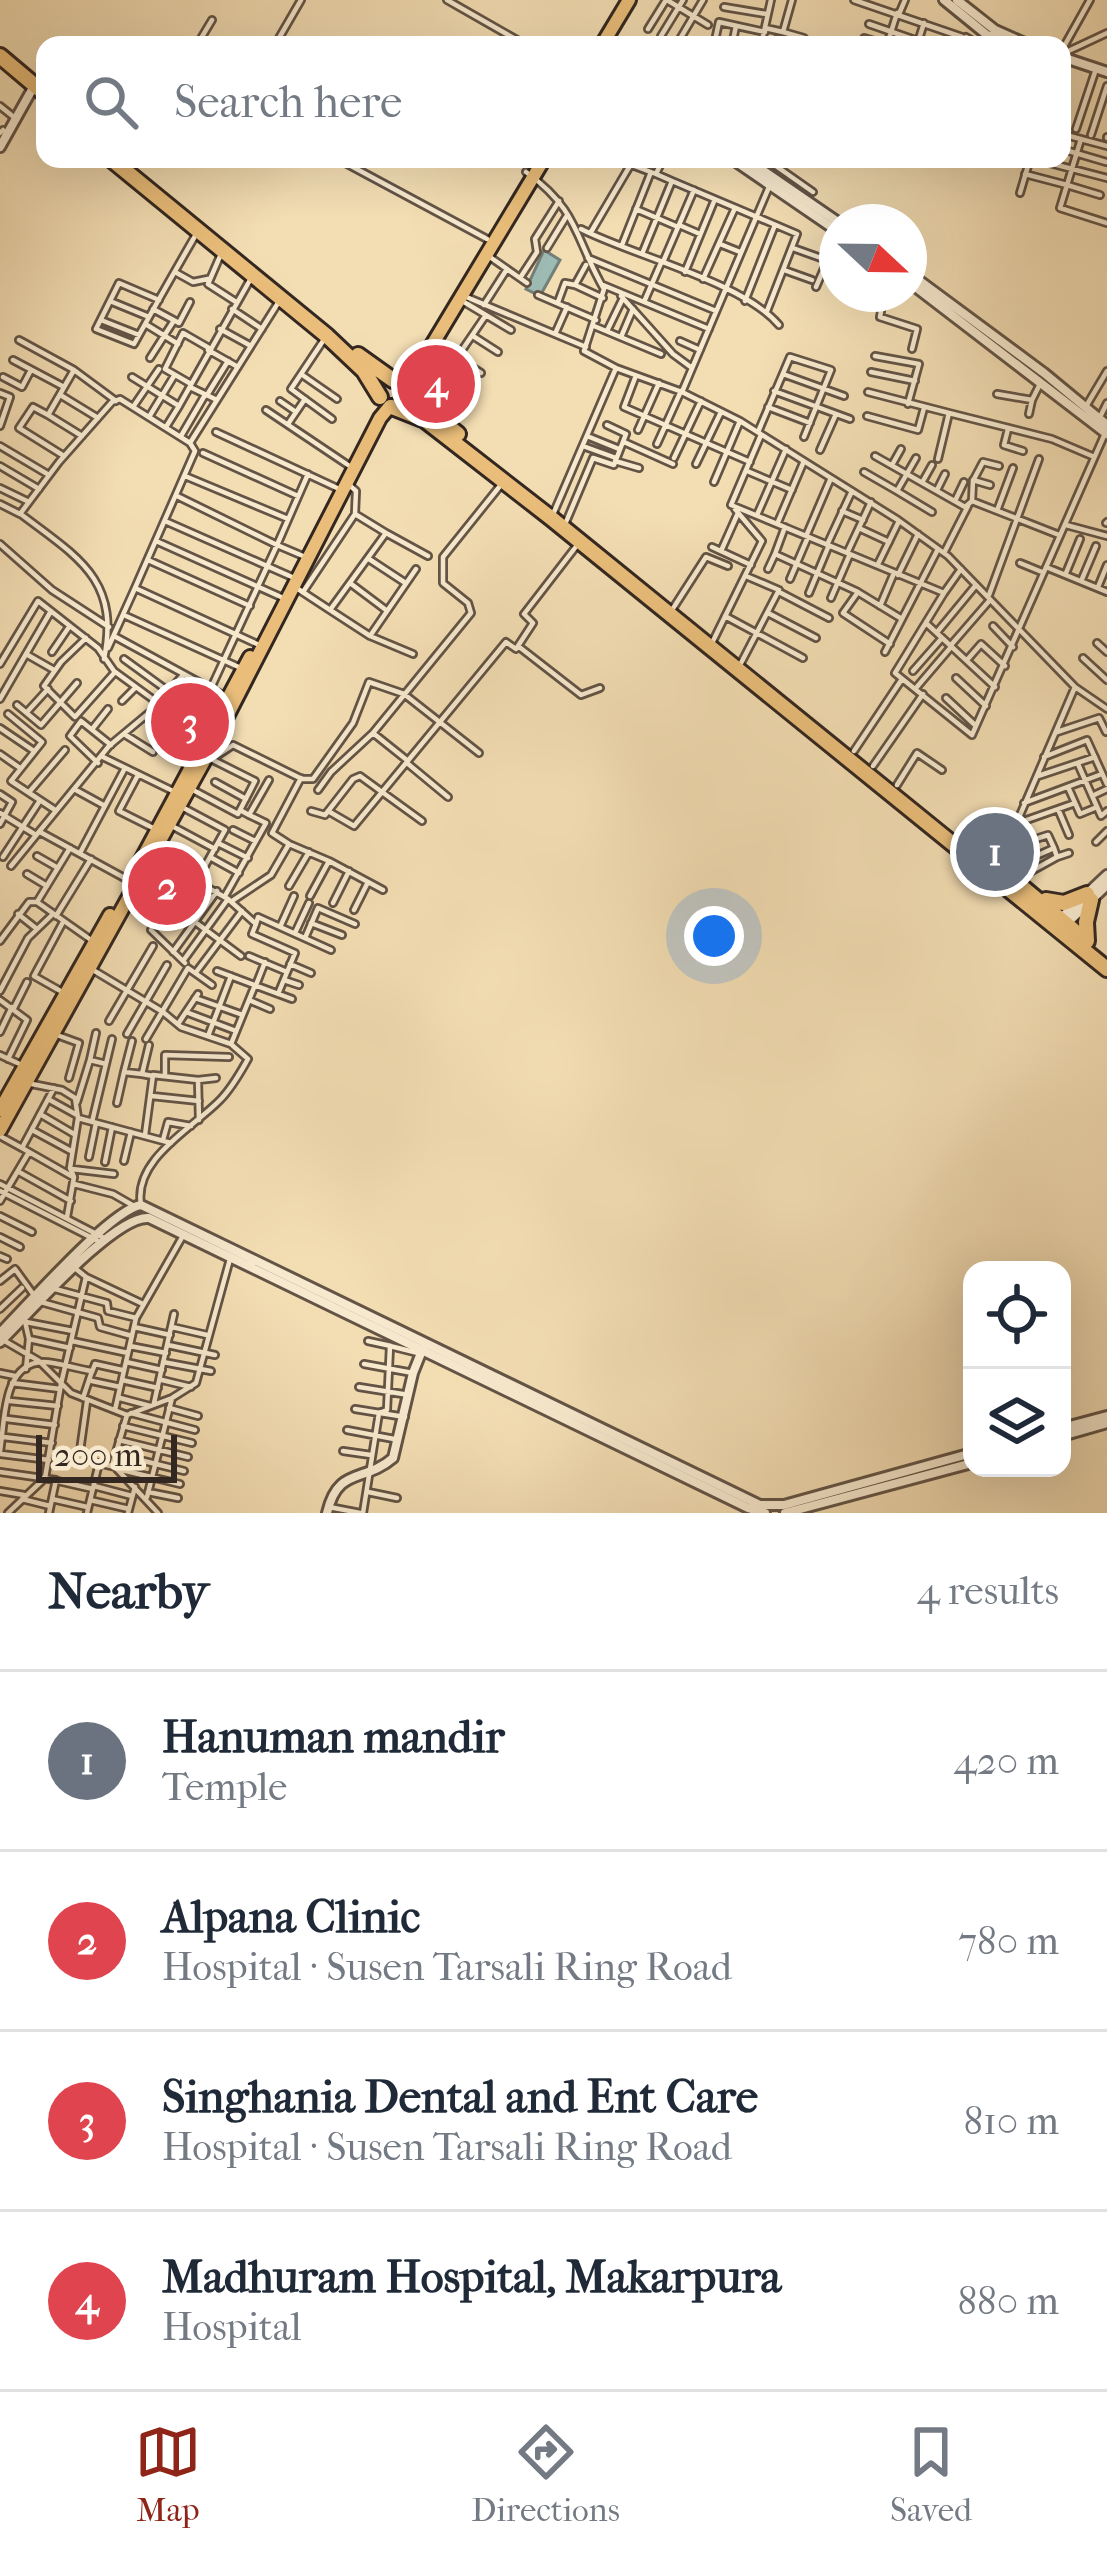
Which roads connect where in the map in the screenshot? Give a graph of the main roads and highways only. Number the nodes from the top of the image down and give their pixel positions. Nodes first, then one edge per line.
1 (633, 0) edge
2 (608, 36) edge
3 (616, 36) edge
4 (0, 56) edge
5 (0, 68) edge
6 (36, 90) edge
7 (122, 168) edge
8 (134, 168) edge
9 (532, 168) edge
10 (536, 168) edge
11 (530, 175) junction
12 (487, 247) junction
13 (367, 368) junction
14 (400, 386) junction
15 (386, 402) junction
16 (342, 485) junction
17 (582, 539) junction
18 (295, 585) junction
19 (671, 612) junction
20 (739, 667) junction
21 (182, 796) junction
22 (162, 832) junction
23 (132, 884) junction
24 (1035, 897) junction
25 (1060, 924) junction
26 (1087, 941) junction
27 (1107, 959) edge
28 (1107, 969) edge
29 (0, 1110) edge
30 (0, 1133) edge

1 - 2 main road
1 - 3 main road
4 - 6 highway
5 - 6 highway
7 - 13 highway
8 - 13 highway
9 - 11 main road
10 - 11 main road
11 - 12 main road
12 - 14 main road
12 - 14 main road
13 - 14 highway
13 - 15 highway
14 - 15 highway
14 - 15 highway
14 - 17 highway
15 - 16 main road
15 - 16 main road
15 - 17 highway
16 - 18 main road
16 - 18 main road
17 - 19 highway
18 - 21 main road
18 - 21 main road
19 - 20 highway
19 - 20 highway
20 - 24 highway
20 - 25 highway
21 - 22 main road
22 - 23 main road
22 - 23 main road
23 - 29 main road
23 - 30 main road
24 - 25 highway
24 - 26 highway
25 - 26 highway
25 - 28 highway
26 - 27 highway

